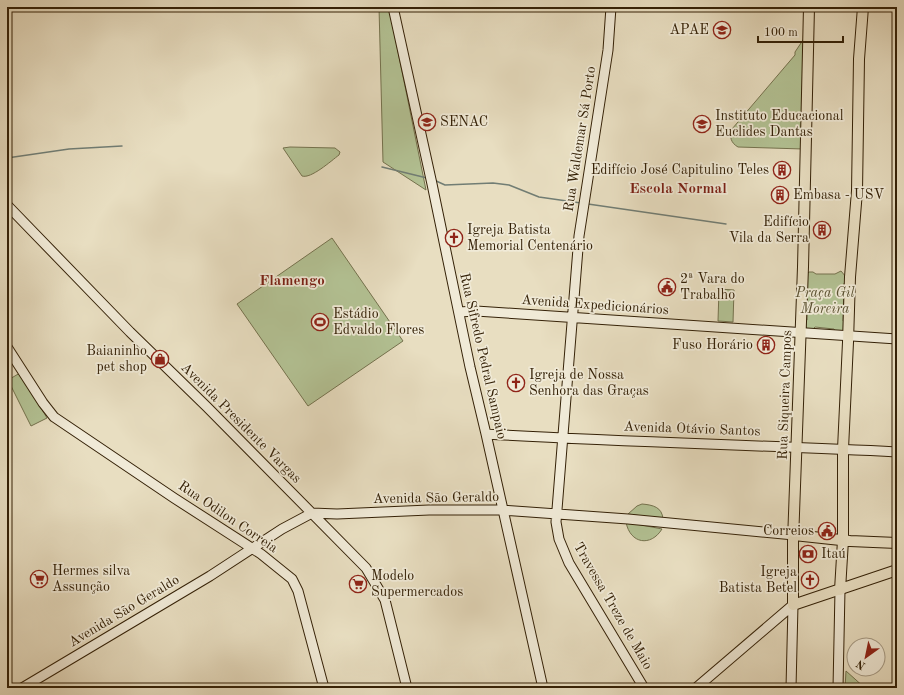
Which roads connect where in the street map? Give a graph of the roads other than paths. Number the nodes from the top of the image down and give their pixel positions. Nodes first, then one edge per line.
1 (393, 7) edge
2 (611, 7) edge
3 (809, 7) edge
4 (863, 7) edge
5 (7, 205) edge
6 (459, 312) junction
7 (572, 318) junction
8 (801, 333) junction
9 (848, 335) junction
10 (897, 339) edge
11 (7, 347) edge
12 (486, 434) junction
13 (562, 438) junction
14 (797, 446) junction
15 (843, 449) junction
16 (897, 452) edge
17 (502, 510) junction
18 (312, 513) junction
19 (557, 514) junction
20 (794, 535) junction
21 (843, 540) junction
22 (897, 543) edge
23 (253, 549) junction
24 (897, 570) edge
25 (840, 590) junction
26 (793, 606) junction
27 (22, 688) edge
28 (324, 688) edge
29 (407, 688) edge
30 (543, 688) edge
31 (644, 688) edge
32 (696, 688) edge
33 (790, 688) edge
34 (838, 688) edge

1 - 6 street, Rua Sifredo Pedral Sampaio
2 - 7 street, Rua Waldemar Sá Porto
3 - 8 main road, Rua Siqueira Campos
4 - 9 main road
5 - 18 street, Avenida Presidente Vargas
6 - 7 street, Avenida Expedicionários
6 - 12 street, Rua Sifredo Pedral Sampaio
7 - 8 street, Avenida Expedicionários
7 - 13 street, Rua Waldemar Sá Porto
8 - 9 street, Avenida Expedicionários
8 - 14 main road, Rua Siqueira Campos
9 - 10 street, Avenida Expedicionários
9 - 15 main road
11 - 23 street, Rua Odilon Correia
12 - 13 street, Avenida Otávio Santos
12 - 17 street, Rua Sifredo Pedral Sampaio
13 - 14 street, Avenida Otávio Santos
13 - 19 street, Rua Waldemar Sá Porto
14 - 15 street, Avenida Otávio Santos
14 - 20 main road, Rua Siqueira Campos
15 - 16 street, Avenida Otávio Santos
15 - 21 main road
17 - 18 street, Avenida São Geraldo
17 - 19 street, Avenida São Geraldo
17 - 30 street, Rua Sifredo Pedral Sampaio
18 - 23 street, Avenida São Geraldo
18 - 29 street, Avenida Presidente Vargas
19 - 20 street, Avenida São Geraldo
19 - 31 street, Travessa Treze de Maio
20 - 21 main road, Avenida São Geraldo
20 - 26 main road, Rua Siqueira Campos
21 - 22 main road, Avenida São Geraldo
21 - 25 main road
23 - 27 street, Avenida São Geraldo
23 - 28 street, Rua Odilon Correia
24 - 25 main road
25 - 26 main road
25 - 34 street
26 - 32 street
26 - 33 street, Rua Siqueira Campos

